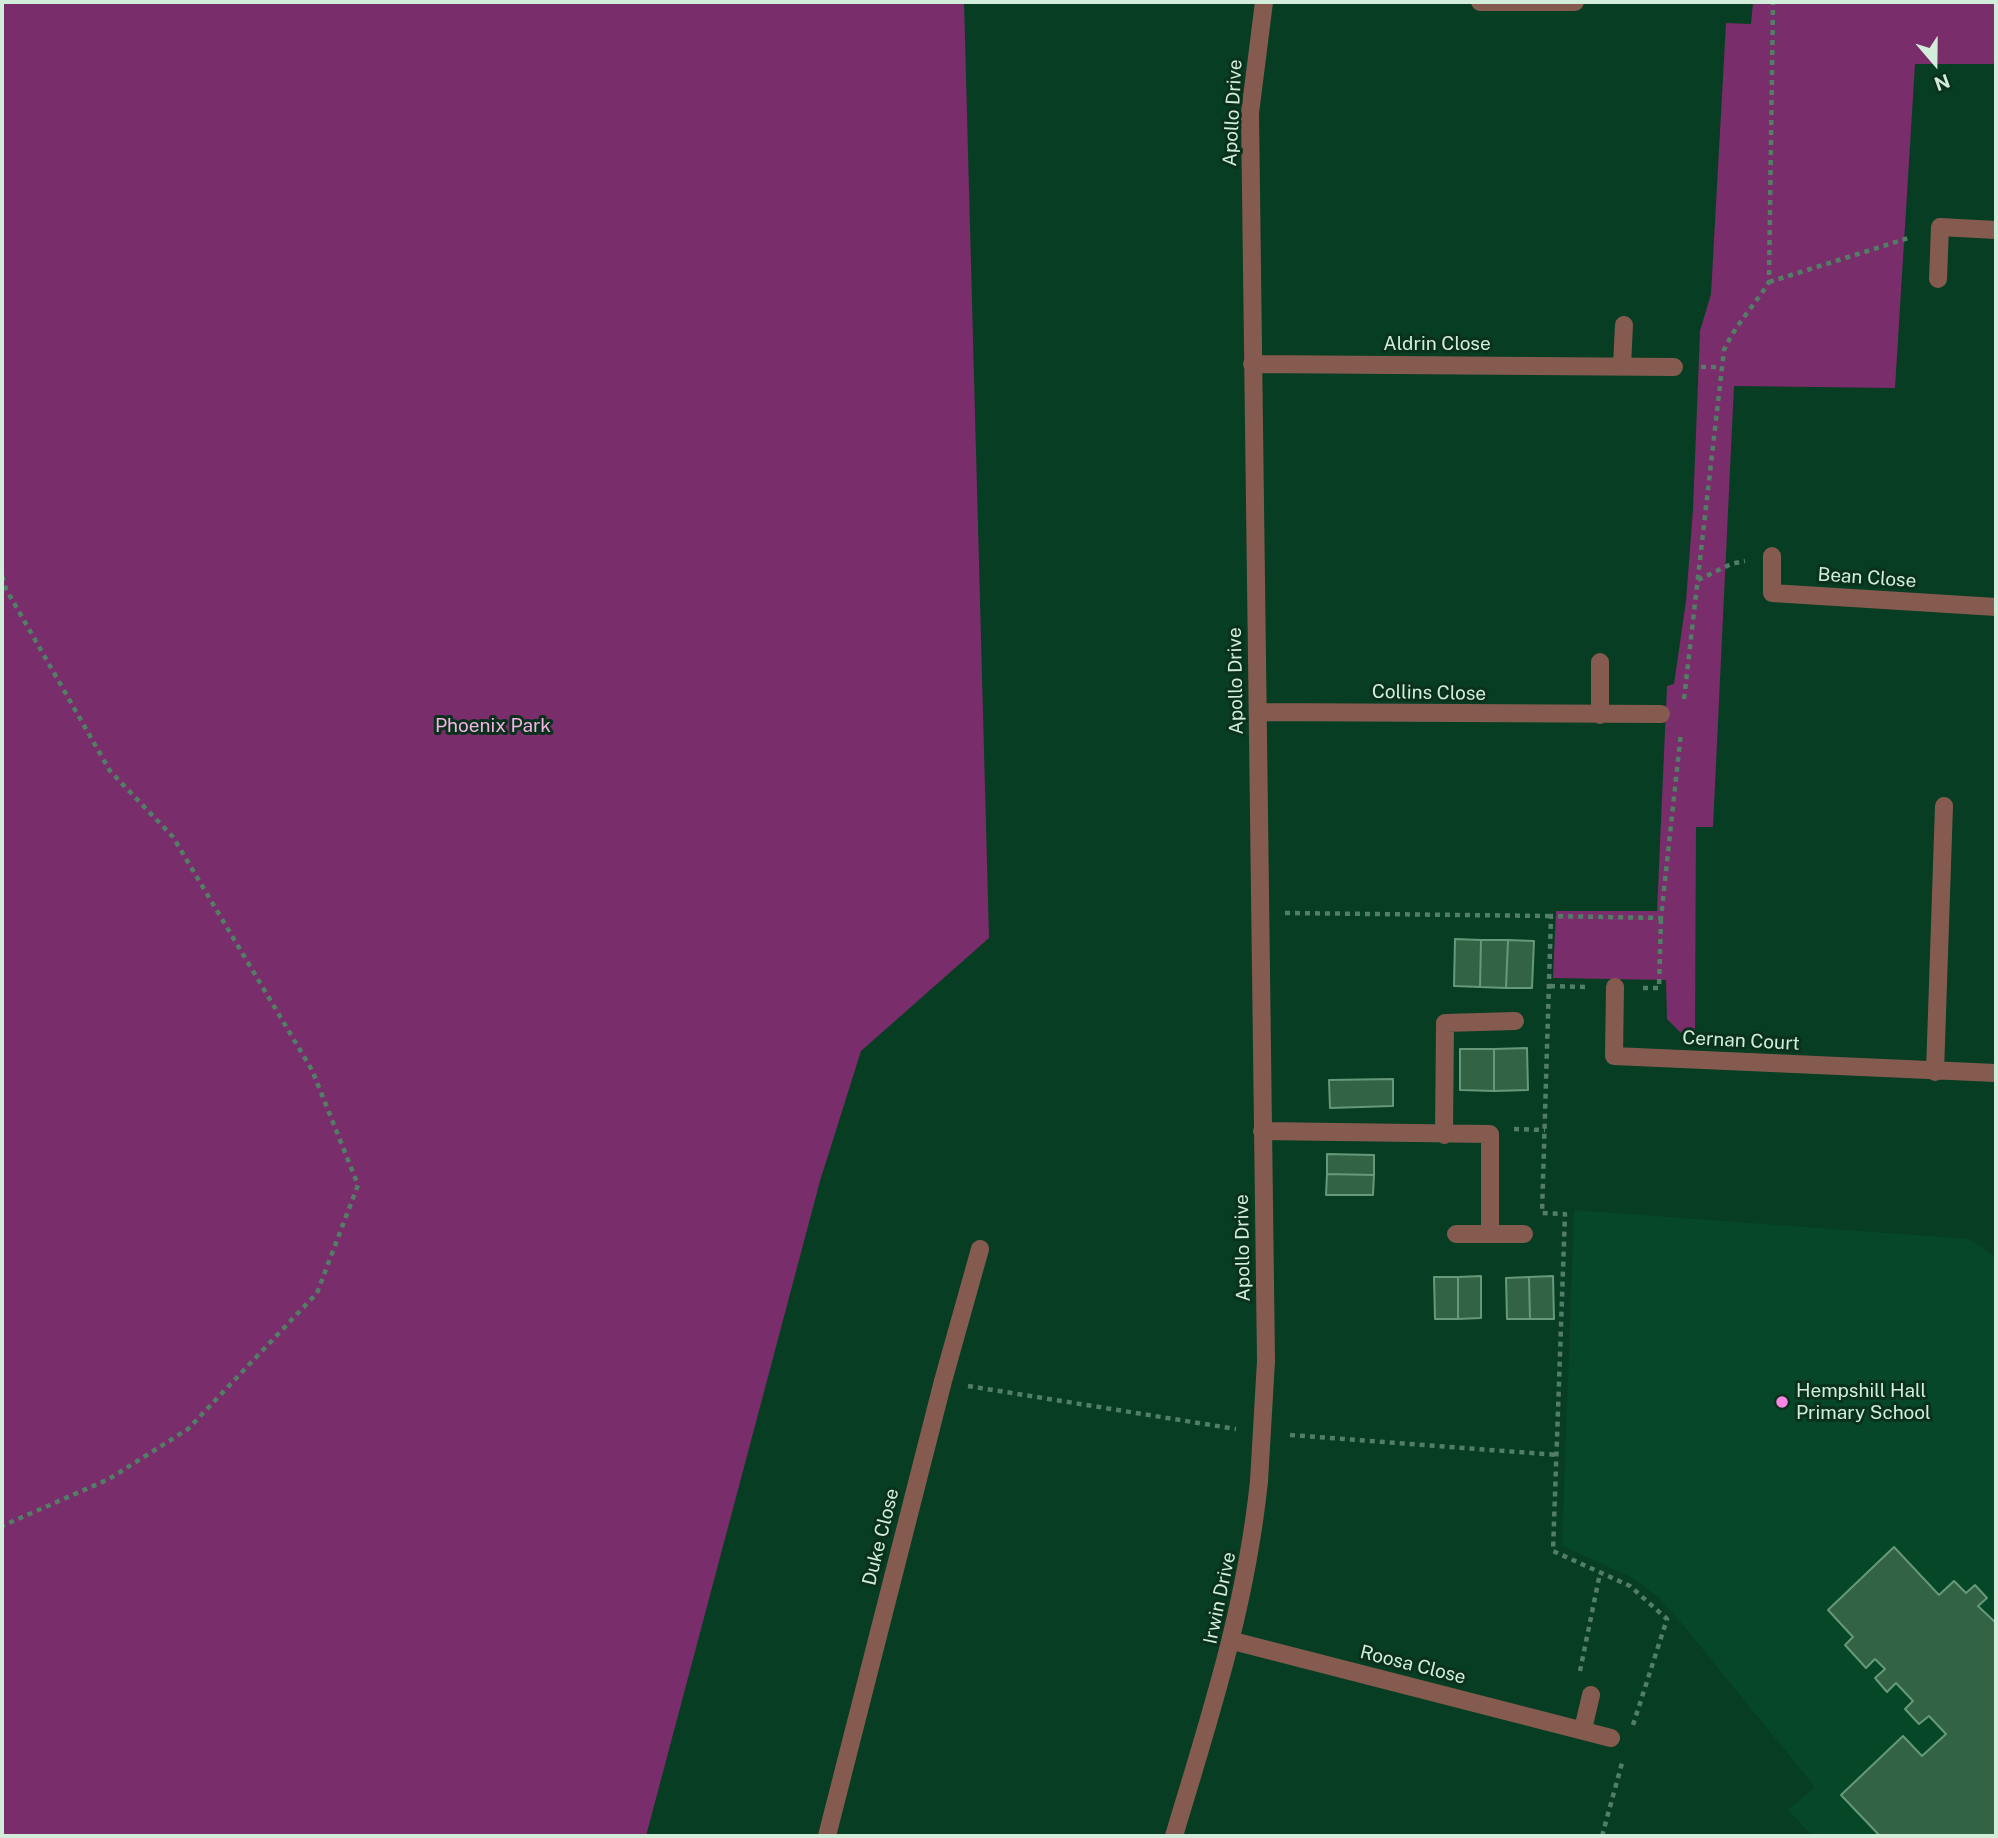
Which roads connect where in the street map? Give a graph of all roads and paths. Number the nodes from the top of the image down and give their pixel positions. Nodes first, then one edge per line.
1 (1264, 2) edge
2 (1479, 2) edge
3 (1575, 2) edge
4 (1773, 2) edge
5 (1940, 228) junction
6 (1996, 230) edge
7 (1938, 279) dead end
8 (1769, 282) junction
9 (1623, 325) dead end
10 (1252, 364) junction
11 (1622, 366) junction
12 (1674, 368) dead end
13 (1772, 556) joint
14 (2, 576) edge
15 (1698, 581) junction
16 (1996, 607) edge
17 (1600, 662) dead end
18 (1684, 700) dead end
19 (1258, 712) junction
20 (1661, 714) dead end
21 (1600, 715) junction
22 (1681, 727) dead end
23 (1944, 806) dead end
24 (1259, 912) junction
25 (1550, 916) junction
26 (1615, 987) dead end
27 (1515, 1021) dead end
28 (1935, 1072) junction
29 (1996, 1073) edge
30 (1262, 1131) junction
31 (1444, 1135) junction
32 (1456, 1234) dead end
33 (1490, 1234) junction
34 (1524, 1234) dead end
35 (980, 1249) dead end
36 (1266, 1360) joint
37 (943, 1381) junction
38 (1205, 1426) dead end
39 (1306, 1437) dead end
40 (1558, 1455) junction
41 (2, 1526) edge
42 (1600, 1573) junction
43 (1233, 1641) junction
44 (1591, 1695) joint
45 (1583, 1730) junction
46 (1619, 1740) junction
47 (827, 1836) edge
48 (1174, 1836) edge
49 (1602, 1836) edge

1 - 10 street, Apollo Drive
2 - 3 street
4 - 8 path
5 - 6 street
5 - 7 street
5 - 8 path
8 - 15 path
9 - 11 street
10 - 11 street, Aldrin Close
10 - 19 street, Apollo Drive
11 - 12 street, Aldrin Close
13 - 15 path
13 - 16 street, Bean Close
14 - 41 path
15 - 18 path
17 - 21 street
19 - 21 street, Collins Close
19 - 24 street, Apollo Drive
20 - 21 street, Collins Close
22 - 25 path
23 - 28 street
24 - 25 path
24 - 30 street, Apollo Drive
25 - 40 path
26 - 28 street, Cernan Court
27 - 31 street
28 - 29 street, Cernan Court
30 - 31 street
30 - 36 street, Apollo Drive
31 - 33 street
32 - 33 street
33 - 34 street
35 - 37 street, Duke Close
36 - 43 street, Irwin Drive, bridge
37 - 38 path
37 - 47 street, Duke Close
39 - 40 path
40 - 42 path
42 - 44 path
42 - 46 path
43 - 45 street, Roosa Close
43 - 48 street, Irwin Drive
44 - 45 street
45 - 46 street, Roosa Close
46 - 49 path

